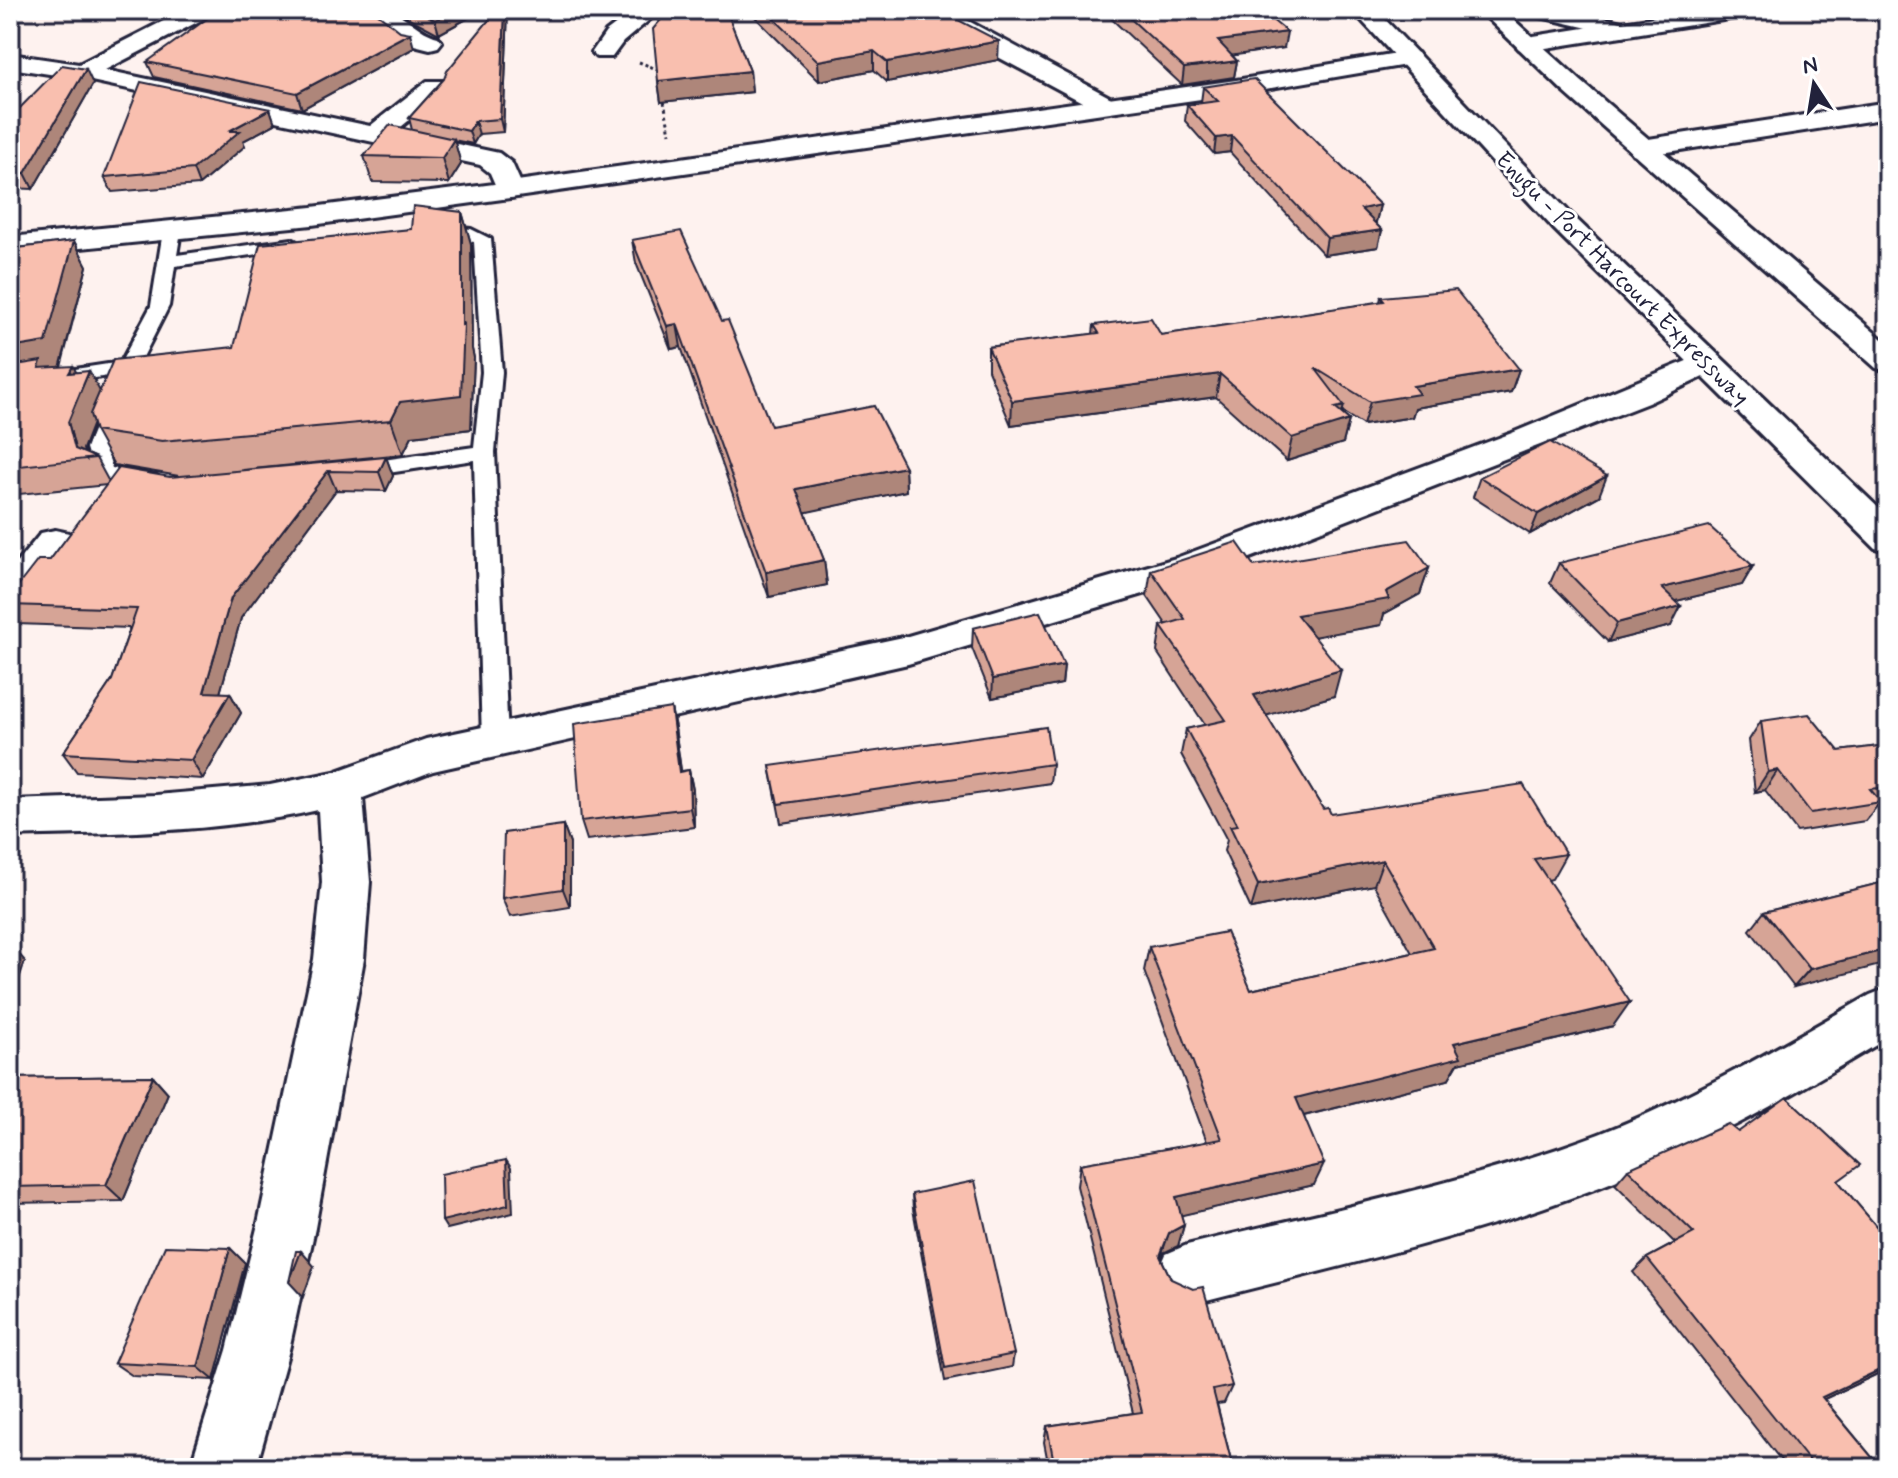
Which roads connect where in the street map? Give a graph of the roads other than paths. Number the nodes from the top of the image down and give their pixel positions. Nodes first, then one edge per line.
1 (203, 10) edge
2 (289, 10) edge
3 (650, 10) edge
4 (934, 10) edge
5 (1363, 10) edge
6 (1490, 10) edge
7 (1540, 10) edge
8 (1742, 10) edge
9 (1622, 29) junction
10 (1595, 33) junction
11 (430, 42) edge
12 (1527, 44) junction
13 (604, 52) road end
14 (1409, 58) junction
15 (10, 61) edge
16 (82, 72) junction
17 (436, 86) edge
18 (1572, 86) junction
19 (1106, 105) junction
20 (1888, 110) edge
21 (377, 133) junction
22 (1642, 148) junction
23 (510, 190) junction
24 (172, 231) junction
25 (412, 231) edge
26 (307, 242) edge
27 (10, 246) edge
28 (167, 262) junction
29 (1888, 361) edge
30 (1706, 363) junction
31 (128, 367) junction
32 (10, 385) edge
33 (484, 452) junction
34 (335, 472) edge
35 (165, 483) edge
36 (1888, 539) edge
37 (55, 542) dead end
38 (10, 598) edge
39 (495, 740) junction
40 (339, 788) junction
41 (10, 818) edge
42 (1888, 1011) edge
43 (1187, 1275) dead end
44 (223, 1468) edge

1 - 16 main road
2 - 11 main road
3 - 13 main road
4 - 19 main road
5 - 14 main road, Enugu - Port Harcourt Expressway
6 - 12 main road
7 - 9 main road
8 - 9 main road
9 - 10 main road
10 - 12 main road
10 - 18 main road
12 - 18 main road
14 - 19 main road
14 - 30 main road, Enugu - Port Harcourt Expressway
15 - 16 main road
16 - 21 main road
17 - 21 main road
18 - 22 main road
19 - 23 main road
20 - 22 main road
21 - 23 main road
22 - 29 main road
23 - 24 main road
24 - 27 main road
24 - 28 lane
25 - 33 lane
26 - 28 lane
28 - 31 lane
30 - 36 main road, Enugu - Port Harcourt Expressway
30 - 39 main road
31 - 32 lane
31 - 35 lane
33 - 34 lane
33 - 39 lane
37 - 38 main road
39 - 40 main road
40 - 41 main road
40 - 44 main road
42 - 43 main road

